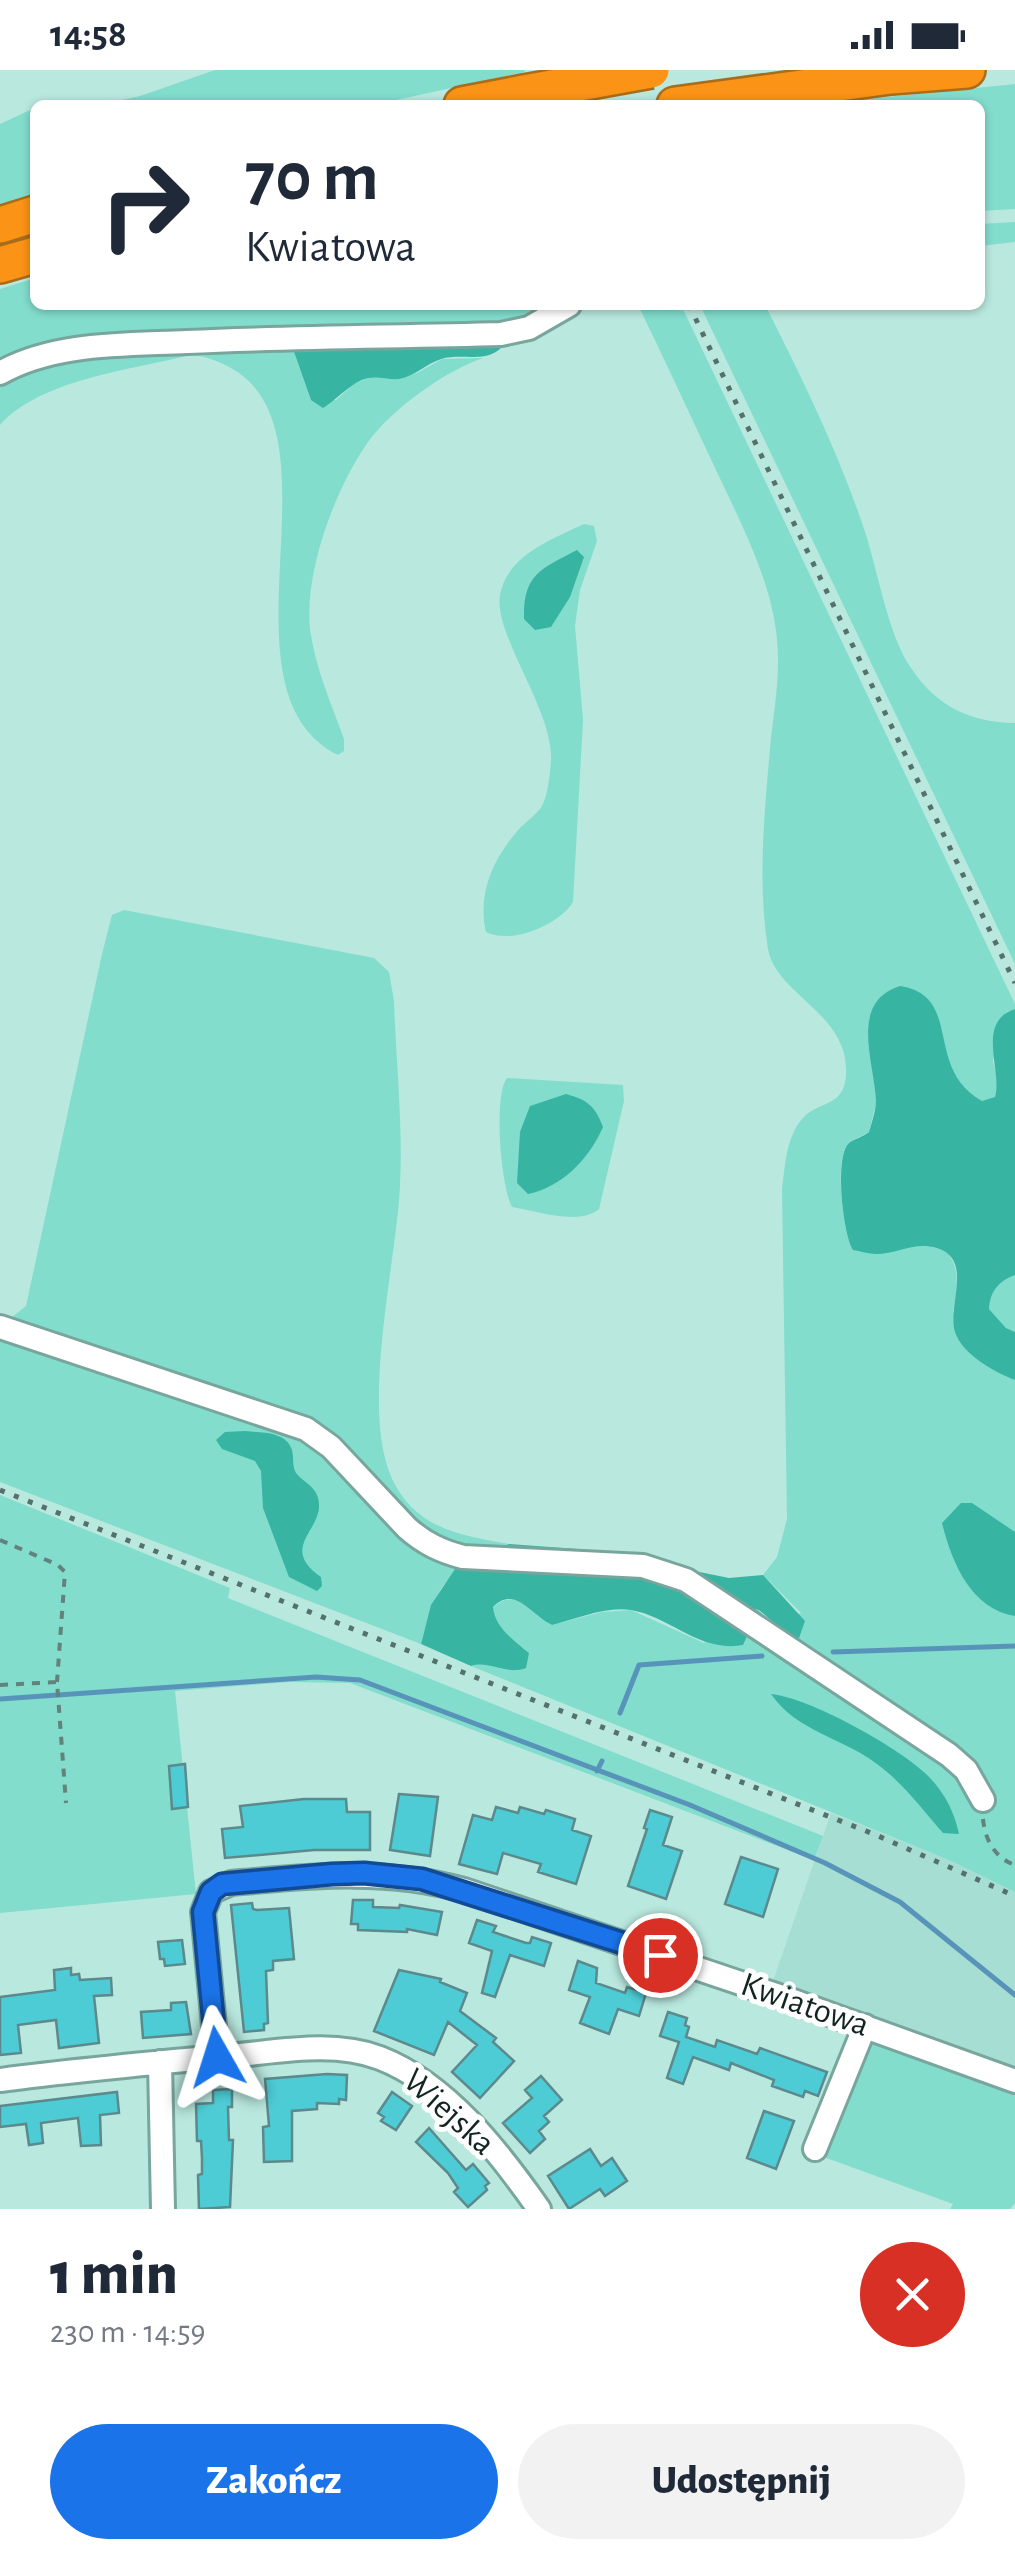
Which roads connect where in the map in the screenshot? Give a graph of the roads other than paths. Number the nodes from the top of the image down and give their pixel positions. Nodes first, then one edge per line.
1 (651, 70) edge
2 (967, 70) edge
3 (536, 89) edge
4 (485, 100) edge
5 (712, 100) edge
6 (30, 216) edge
7 (30, 223) edge
8 (0, 226) edge
9 (30, 253) edge
10 (0, 265) edge
11 (560, 310) edge
12 (0, 373) edge
13 (0, 1326) edge
14 (983, 1800) road end
15 (865, 2026) junction
16 (217, 2057) junction
17 (160, 2062) junction
18 (0, 2080) edge
19 (1015, 2081) edge
20 (815, 2149) dead end
21 (162, 2209) edge
22 (539, 2209) edge

1 - 3 highway, bridge
2 - 5 highway
3 - 4 highway
6 - 8 highway
7 - 8 street
9 - 10 highway
11 - 12 street
13 - 14 street
15 - 16 street, Kwiatowa
15 - 19 street, Kwiatowa
15 - 20 street
16 - 17 street
16 - 22 street, Wiejska
17 - 18 street
17 - 21 street

